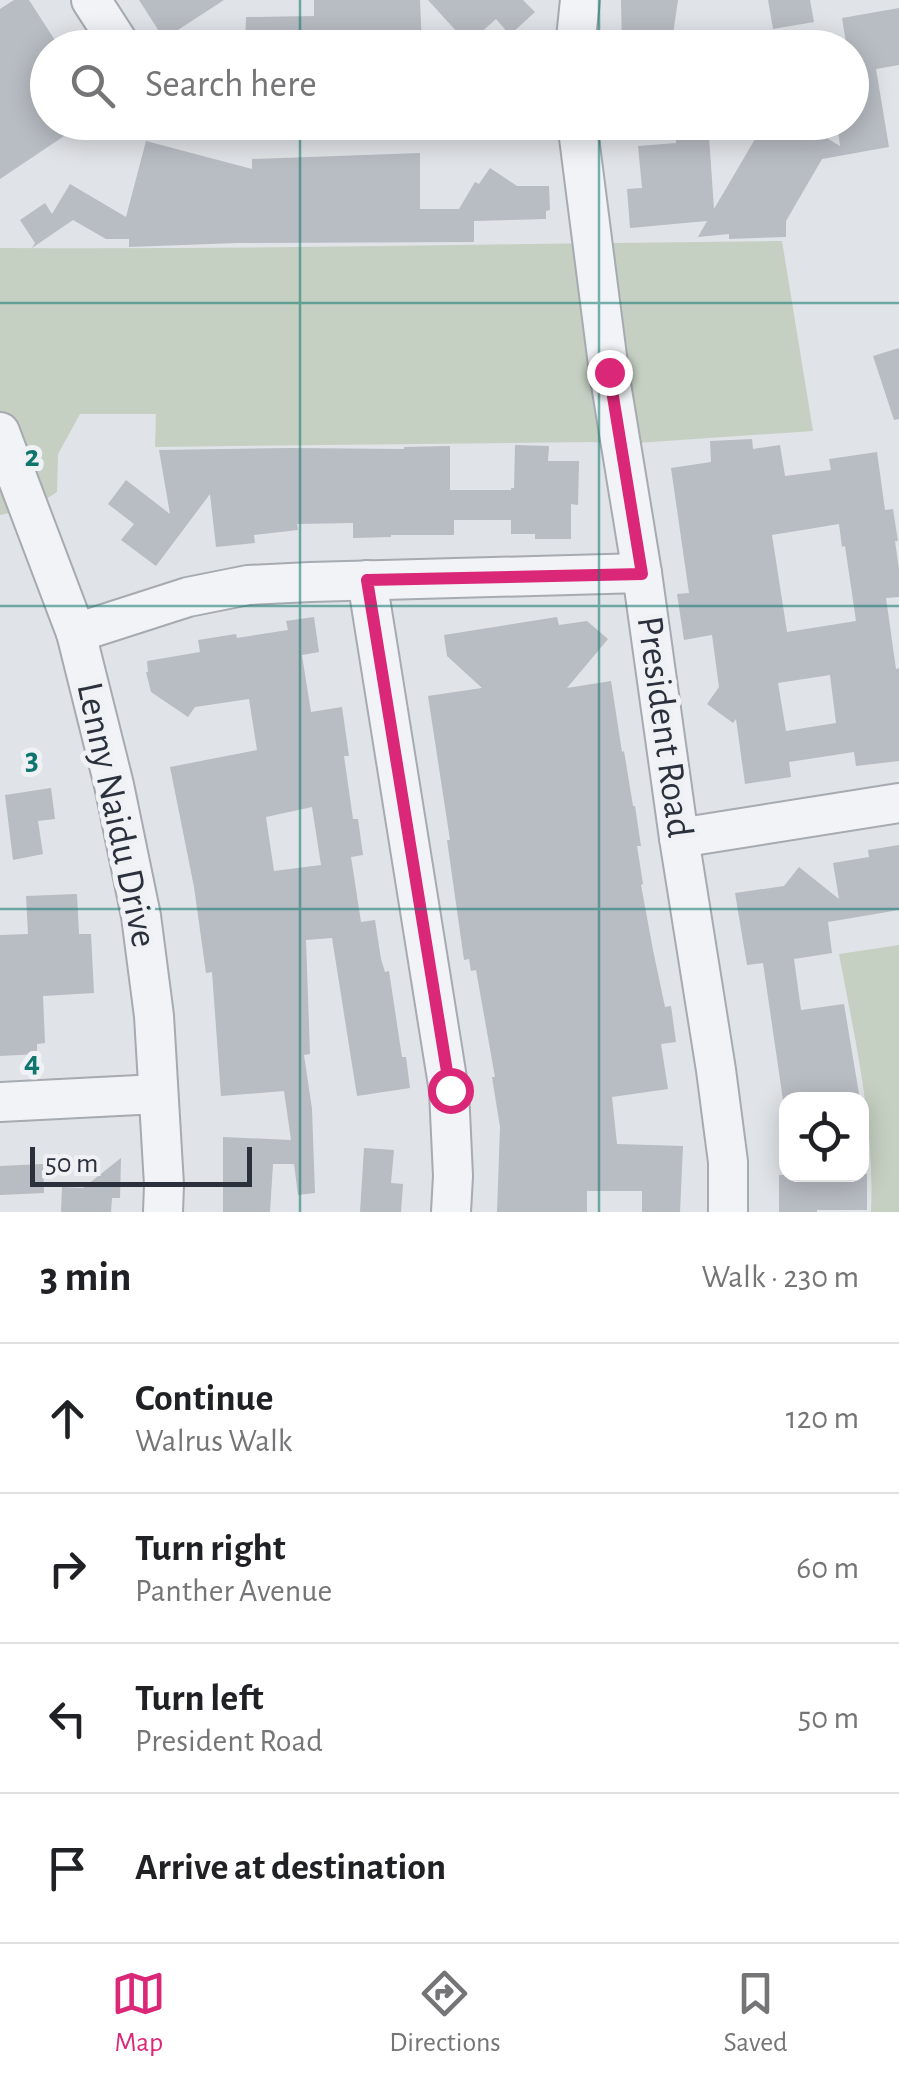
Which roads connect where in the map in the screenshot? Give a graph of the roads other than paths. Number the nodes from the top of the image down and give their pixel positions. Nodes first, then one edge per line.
1 (91, 0) edge
2 (580, 0) edge
3 (110, 30) edge
4 (578, 30) edge
5 (579, 140) edge
6 (0, 432) edge
7 (642, 574) junction
8 (367, 580) junction
9 (76, 633) junction
10 (899, 803) edge
11 (679, 838) junction
12 (158, 1094) junction
13 (0, 1102) edge
14 (164, 1212) edge
15 (451, 1212) edge
16 (728, 1212) edge

1 - 3 street
2 - 4 street
5 - 7 street, President Road
6 - 9 street, Lenny Naidu Drive
7 - 8 street
7 - 11 street, President Road
8 - 9 street
8 - 15 street
9 - 12 street, Lenny Naidu Drive
10 - 11 street
11 - 16 street, President Road
12 - 13 street
12 - 14 street, Lenny Naidu Drive

